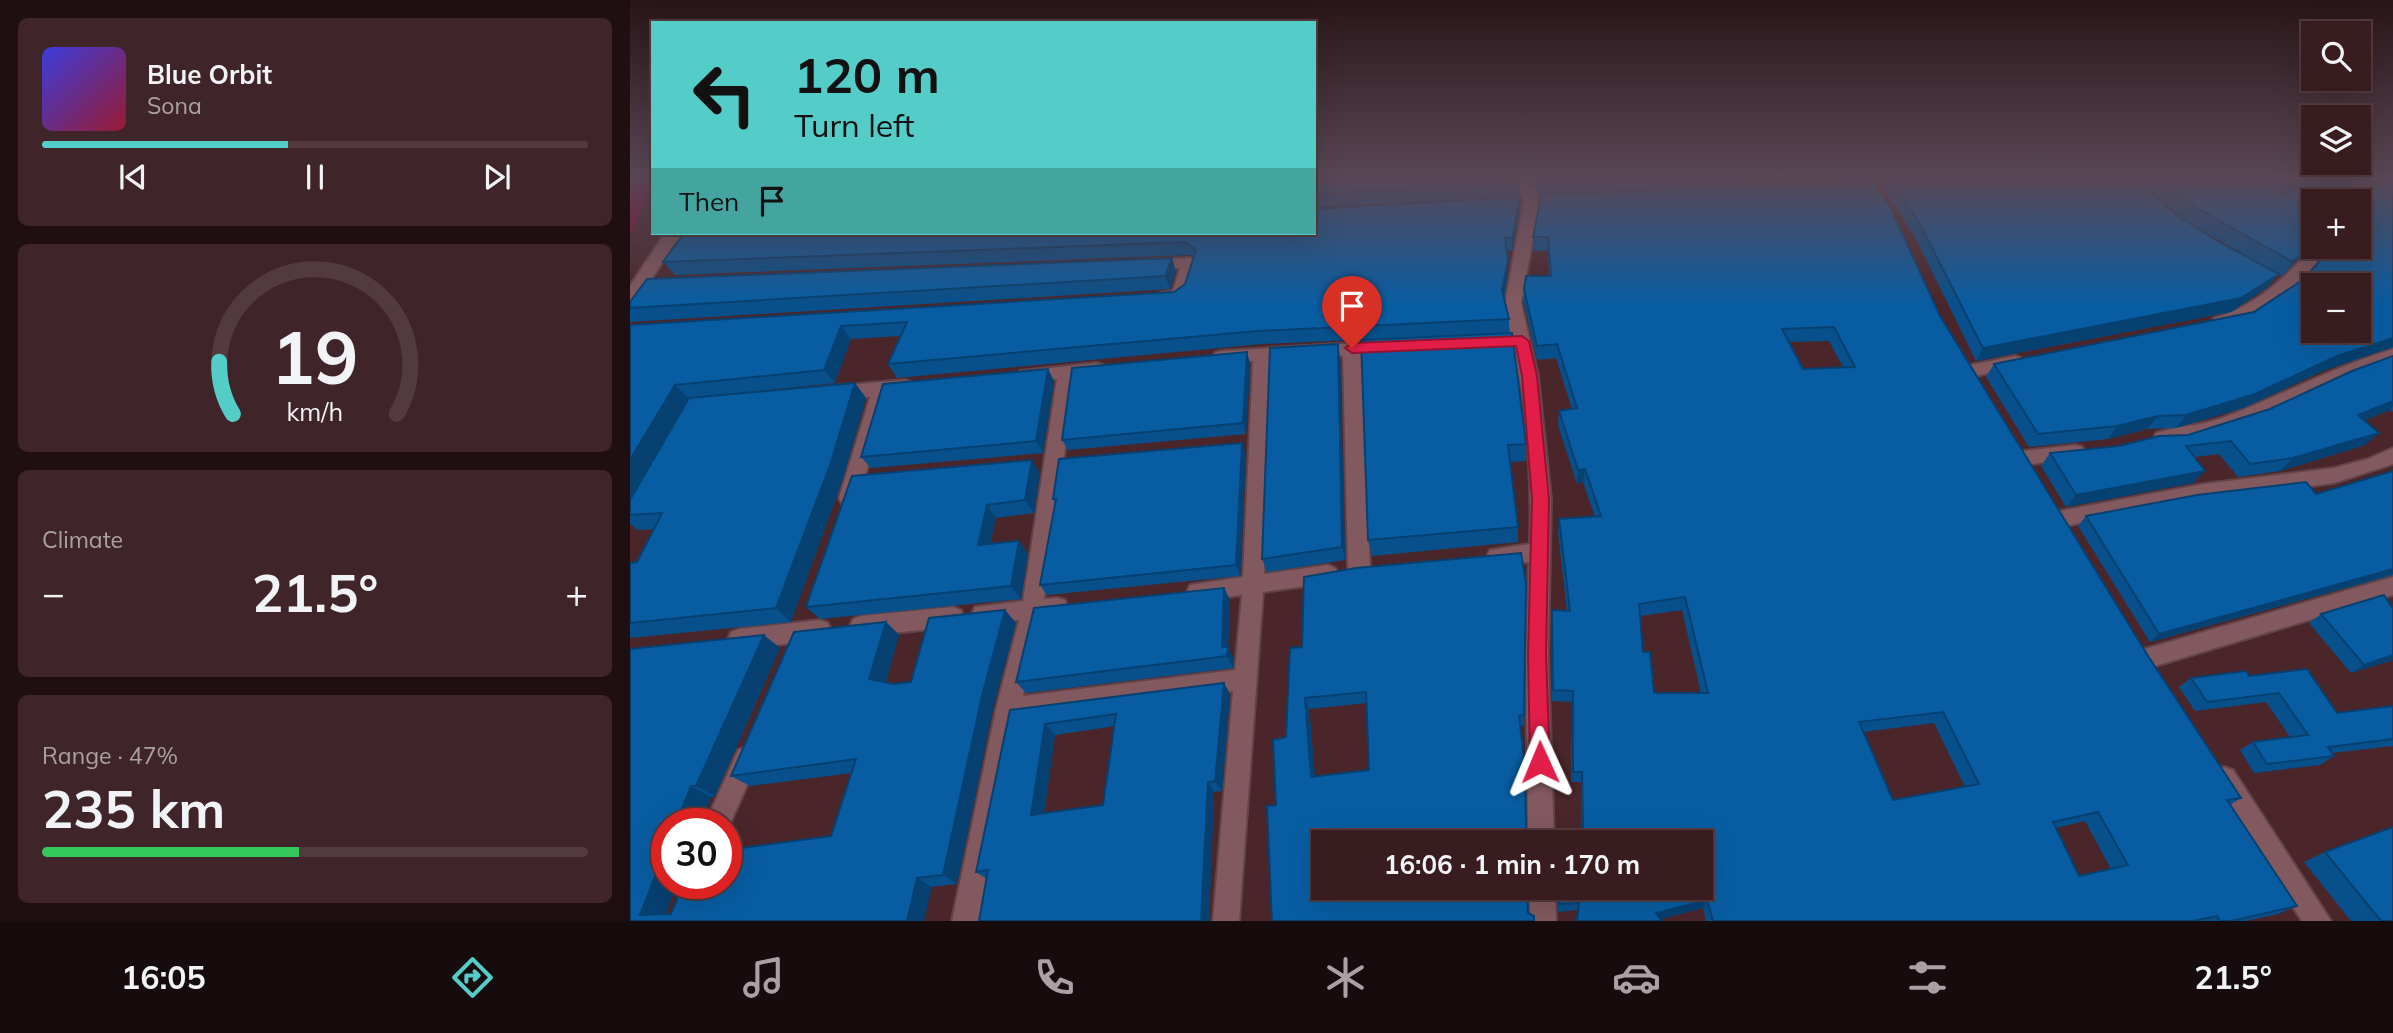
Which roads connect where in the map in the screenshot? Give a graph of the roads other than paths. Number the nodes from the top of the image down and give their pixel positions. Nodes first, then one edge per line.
1 (1529, 219) edge
2 (672, 236) edge
3 (727, 237) edge
4 (2310, 259) edge
5 (1126, 265) edge
6 (2264, 275) edge
7 (2285, 288) junction
8 (1151, 298) edge
9 (630, 299) edge
10 (2197, 327) edge
11 (1522, 341) junction
12 (1469, 343) edge
13 (1404, 346) edge
14 (1352, 348) junction
15 (1958, 350) edge
16 (1262, 353) junction
17 (2393, 355) edge
18 (1206, 358) edge
19 (2032, 358) edge
20 (1109, 368) edge
21 (1971, 371) junction
22 (1067, 372) junction
23 (1014, 377) edge
24 (921, 385) edge
25 (881, 389) junction
26 (815, 394) edge
27 (1986, 394) edge
28 (2011, 437) edge
29 (2148, 439) edge
30 (2096, 450) edge
31 (2393, 455) edge
32 (2024, 458) junction
33 (2036, 478) edge
34 (2048, 499) edge
35 (842, 518) edge
36 (2060, 519) junction
37 (2074, 542) edge
38 (1539, 552) junction
39 (1470, 559) edge
40 (1253, 586) junction
41 (2393, 586) edge
42 (1184, 594) edge
43 (1073, 605) edge
44 (810, 606) edge
45 (1032, 610) junction
46 (801, 632) junction
47 (722, 641) edge
48 (790, 657) edge
49 (1244, 679) junction
50 (2160, 681) edge
51 (1009, 709) junction
52 (757, 734) edge
53 (2211, 760) edge
54 (726, 808) edge
55 (1541, 830) edge
56 (1542, 900) edge
57 (2313, 913) edge
58 (965, 921) edge
59 (1226, 921) edge
60 (1543, 921) edge

1 - 11 street
2 - 3 street
2 - 9 street
4 - 7 street
5 - 8 street
6 - 7 street
7 - 10 street
11 - 12 street
11 - 38 street
13 - 14 street
14 - 16 street
14 - 40 street
15 - 21 street
16 - 18 street
16 - 40 street
17 - 29 street
19 - 21 street
20 - 22 street
21 - 27 street
22 - 23 street
22 - 45 street
24 - 25 street
25 - 26 street
25 - 35 street
28 - 32 street
30 - 32 street
31 - 36 street
32 - 33 street
34 - 36 street
36 - 37 street
38 - 39 street
38 - 55 street
40 - 42 street
40 - 49 street
41 - 50 street
43 - 45 street
44 - 46 street
45 - 46 street
45 - 51 street
46 - 47 street
46 - 48 street
49 - 51 street
49 - 59 street
51 - 58 street
52 - 54 street
53 - 57 street
56 - 60 street

